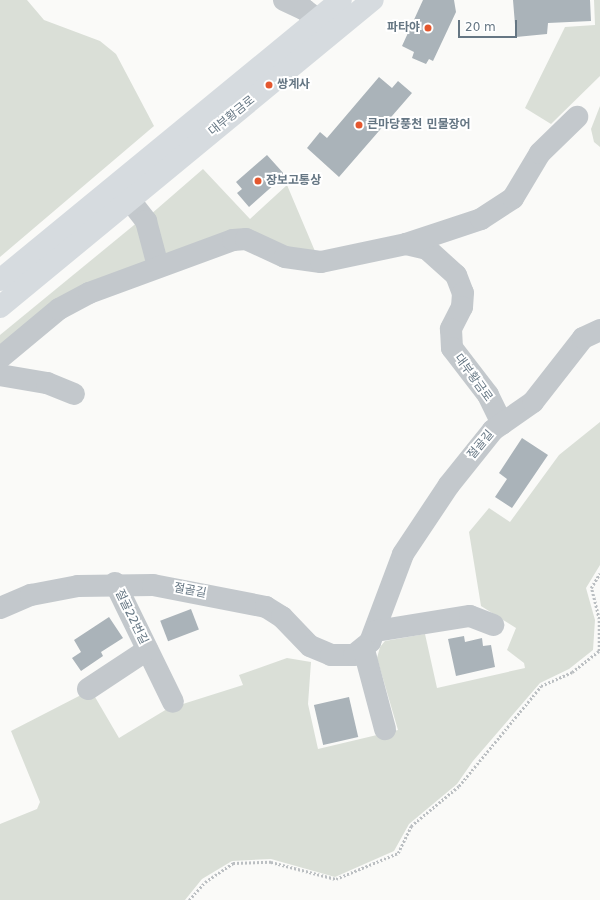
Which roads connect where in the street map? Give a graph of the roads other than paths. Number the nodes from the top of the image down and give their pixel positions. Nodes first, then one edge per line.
1 (284, 0) edge
2 (341, 0) edge
3 (373, 0) edge
4 (326, 26) junction
5 (576, 117) dead end
6 (123, 192) junction
7 (406, 244) junction
8 (158, 266) junction
9 (0, 280) edge
10 (0, 307) edge
11 (600, 330) edge
12 (0, 358) edge
13 (0, 375) edge
14 (74, 394) dead end
15 (502, 424) junction
16 (115, 583) junction
17 (0, 608) edge
18 (493, 626) dead end
19 (376, 631) junction
20 (147, 650) junction
21 (364, 650) junction
22 (88, 689) dead end
23 (173, 702) dead end
24 (385, 729) dead end

1 - 4 lane
2 - 4 main road, 대부황금로
3 - 4 main road, 대부황금로
4 - 6 main road, 대부황금로
5 - 7 lane, 대부황금로
6 - 8 lane
6 - 9 main road, 대부황금로
6 - 10 main road, 대부황금로
7 - 8 lane, 대부황금로
7 - 15 lane, 대부황금로
8 - 12 lane, 대부황금로
11 - 15 lane, 절골길
13 - 14 lane
15 - 19 lane, 절골길
16 - 17 lane, 절골길
16 - 20 lane, 절골22번길
16 - 21 lane, 절골길
18 - 19 lane
19 - 21 lane, 절골길
20 - 22 lane, 절골22번길
20 - 23 lane, 절골22번길
21 - 24 lane

